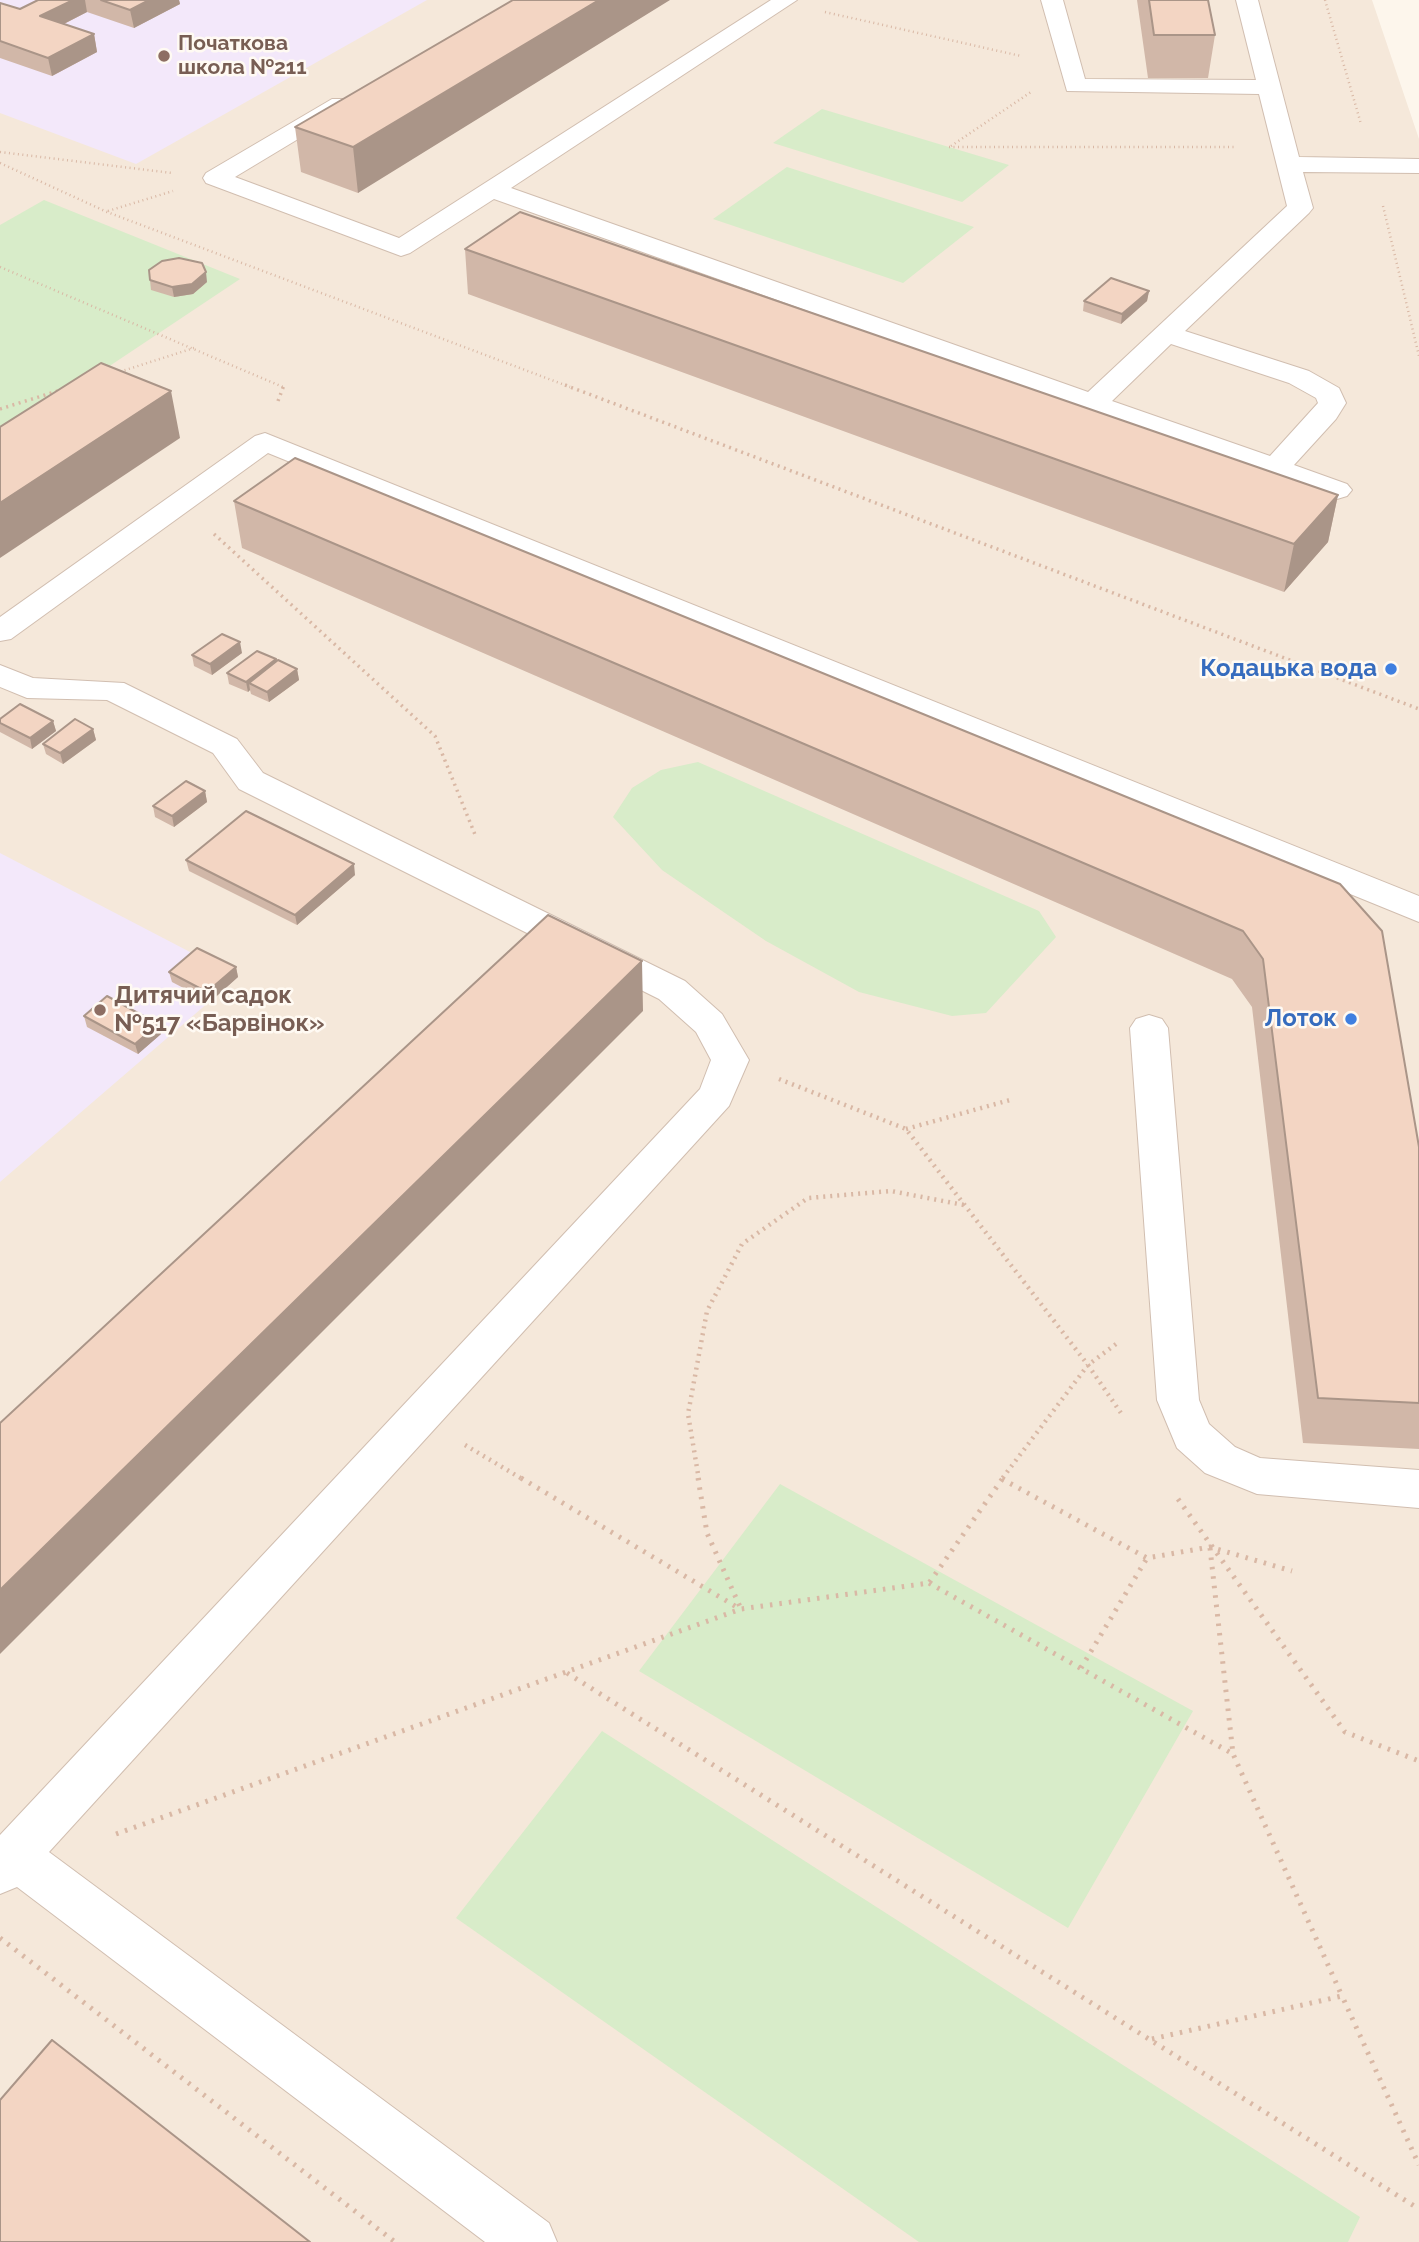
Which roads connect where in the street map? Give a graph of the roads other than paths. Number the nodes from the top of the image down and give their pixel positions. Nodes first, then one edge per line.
1 (1052, 0) edge
2 (1247, 0) edge
3 (784, 1) edge
4 (1269, 87) junction
5 (359, 93) edge
6 (1287, 156) junction
7 (1419, 166) edge
8 (492, 190) junction
9 (1167, 334) junction
10 (1093, 403) junction
11 (1275, 468) junction
12 (1337, 490) dead end
13 (0, 632) edge
14 (0, 675) edge
15 (1419, 910) edge
16 (542, 925) junction
17 (512, 953) edge
18 (1149, 1028) dead end
19 (1419, 1489) edge
20 (14, 1863) edge
21 (530, 2242) edge

1 - 4 lane
2 - 4 lane
3 - 8 lane
4 - 6 lane
5 - 8 lane
6 - 7 lane
6 - 9 lane
8 - 10 lane
9 - 10 lane
9 - 11 lane
10 - 11 lane
11 - 12 lane
13 - 15 lane
14 - 16 lane
16 - 17 lane
16 - 20 lane
18 - 19 lane
20 - 21 lane

